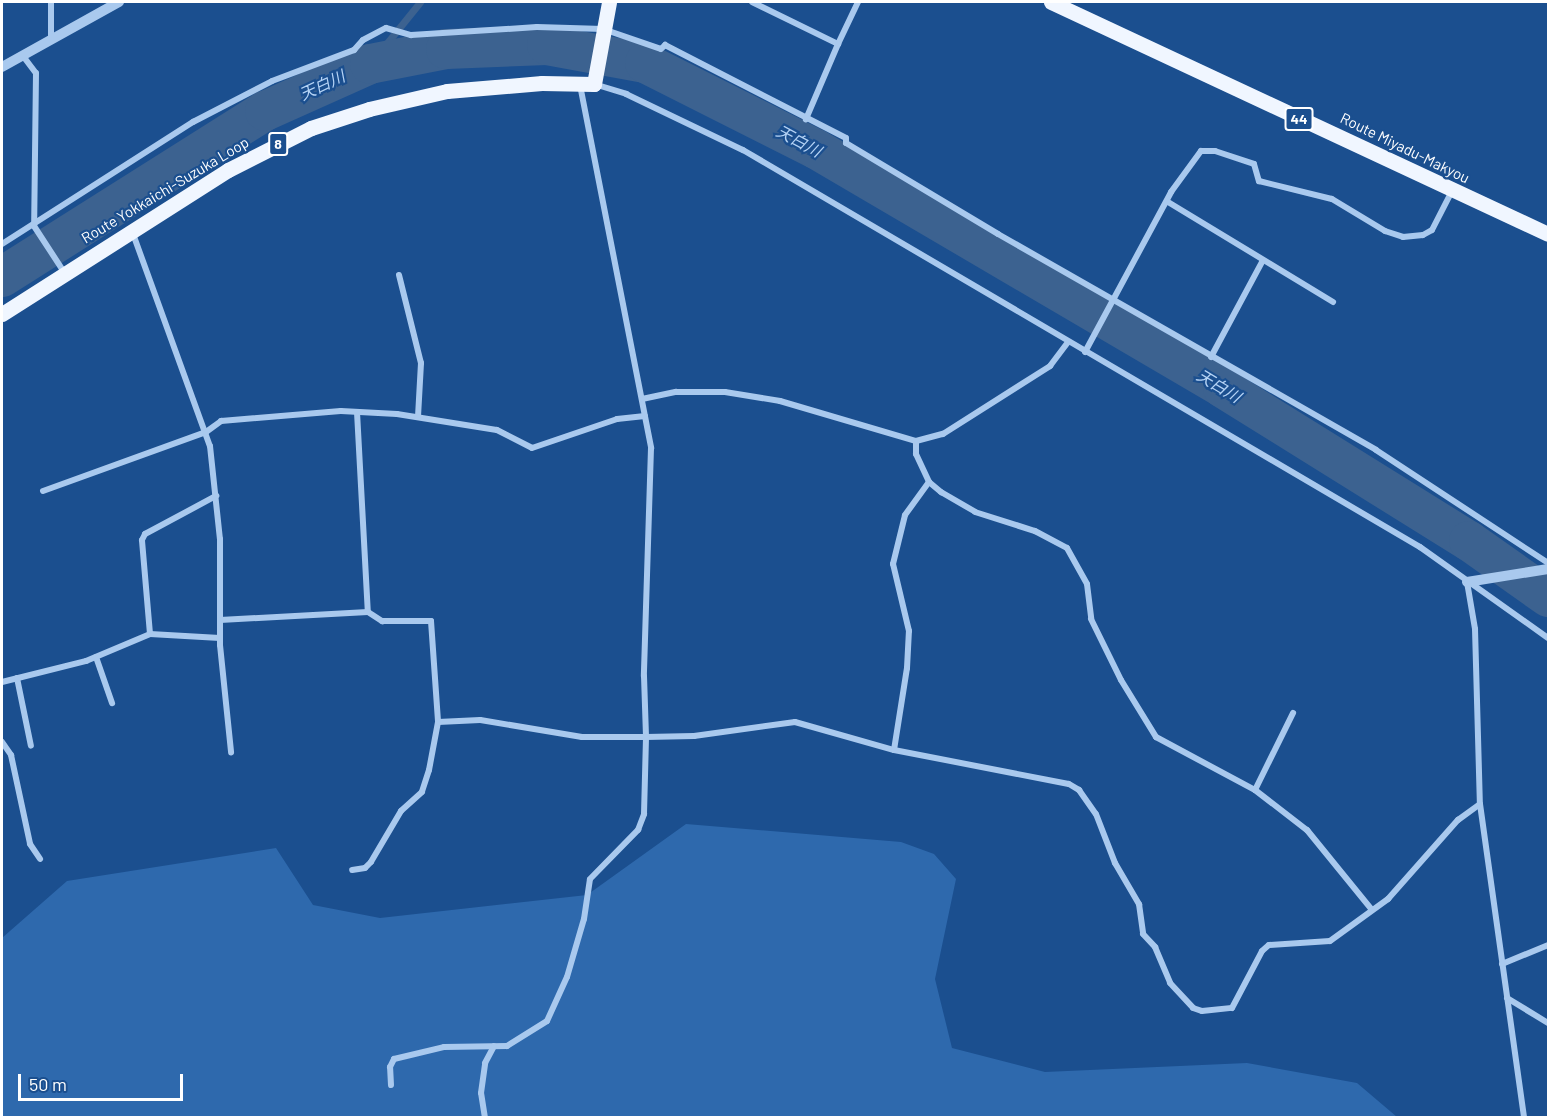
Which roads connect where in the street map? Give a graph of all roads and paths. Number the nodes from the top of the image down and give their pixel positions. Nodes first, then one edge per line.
1 (51, 2) edge
2 (119, 2) edge
3 (609, 2) edge
4 (752, 2) edge
5 (858, 2) edge
6 (1051, 2) edge
7 (603, 32) junction
8 (51, 41) junction
9 (838, 44) junction
10 (23, 56) junction
11 (2, 67) edge
12 (587, 84) junction
13 (806, 119) junction
14 (1452, 191) junction
15 (1168, 202) junction
16 (34, 226) junction
17 (131, 230) junction
18 (1548, 234) edge
19 (2, 244) edge
20 (1263, 260) junction
21 (64, 272) junction
22 (399, 275) dead end
23 (1113, 301) junction
24 (1333, 302) dead end
25 (2, 314) edge
26 (1068, 342) junction
27 (1086, 352) junction
28 (1211, 357) junction
29 (642, 399) junction
30 (357, 412) junction
31 (645, 416) junction
32 (418, 417) junction
33 (206, 432) junction
34 (916, 441) junction
35 (929, 483) junction
36 (43, 491) dead end
37 (216, 496) junction
38 (1548, 563) edge
39 (1548, 569) edge
40 (1467, 582) junction
41 (368, 612) junction
42 (220, 620) junction
43 (150, 634) junction
44 (220, 638) junction
45 (1548, 638) edge
46 (96, 657) junction
47 (17, 678) junction
48 (2, 682) edge
49 (112, 703) dead end
50 (1293, 713) dead end
51 (438, 722) junction
52 (646, 736) junction
53 (2, 742) edge
54 (31, 746) dead end
55 (894, 750) junction
56 (231, 752) dead end
57 (1255, 790) junction
58 (1480, 804) junction
59 (40, 859) dead end
60 (352, 870) dead end
61 (1372, 910) junction
62 (1548, 945) edge
63 (1502, 964) junction
64 (1507, 998) junction
65 (1548, 1023) edge
66 (494, 1046) junction
67 (391, 1085) dead end
68 (485, 1118) edge
69 (1524, 1118) edge

1 - 8 street
2 - 8 street
3 - 7 main road
4 - 9 street
5 - 9 street
6 - 14 main road, Route Miyadu-Makyou / 44
7 - 12 main road
7 - 13 street
7 - 16 street
8 - 10 street
9 - 13 street
10 - 11 street
10 - 16 street
12 - 17 main road, Route Yokkaichi-Suzuka Loop / 8
12 - 26 street
12 - 29 street
13 - 23 street
14 - 15 street
14 - 18 main road, Route Miyadu-Makyou / 44
15 - 20 street
15 - 23 street
16 - 19 street
16 - 21 street
17 - 21 main road, Route Yokkaichi-Suzuka Loop / 8
17 - 33 street
20 - 24 street
20 - 28 street
21 - 25 main road, Route Yokkaichi-Suzuka Loop / 8
22 - 32 street
23 - 27 street
23 - 28 street
26 - 27 street
26 - 34 street
27 - 40 street
28 - 38 street
29 - 31 street
29 - 34 street
30 - 32 street
30 - 33 street
30 - 41 street
31 - 32 street
31 - 52 street
33 - 36 street
33 - 37 street
34 - 35 street
35 - 55 street
35 - 57 street
37 - 42 street
37 - 43 street
39 - 40 street
40 - 45 street
40 - 58 street
41 - 42 street
41 - 51 street
42 - 44 street
43 - 44 street
43 - 46 street
44 - 56 street
46 - 47 street
46 - 49 street
47 - 48 street
47 - 54 street
50 - 57 street
51 - 52 street
51 - 60 street
52 - 55 street
52 - 66 street
53 - 59 street
55 - 61 street
57 - 61 street
58 - 61 street
58 - 63 street
62 - 63 street
63 - 64 street
64 - 65 street
64 - 69 street
66 - 67 street
66 - 68 street

